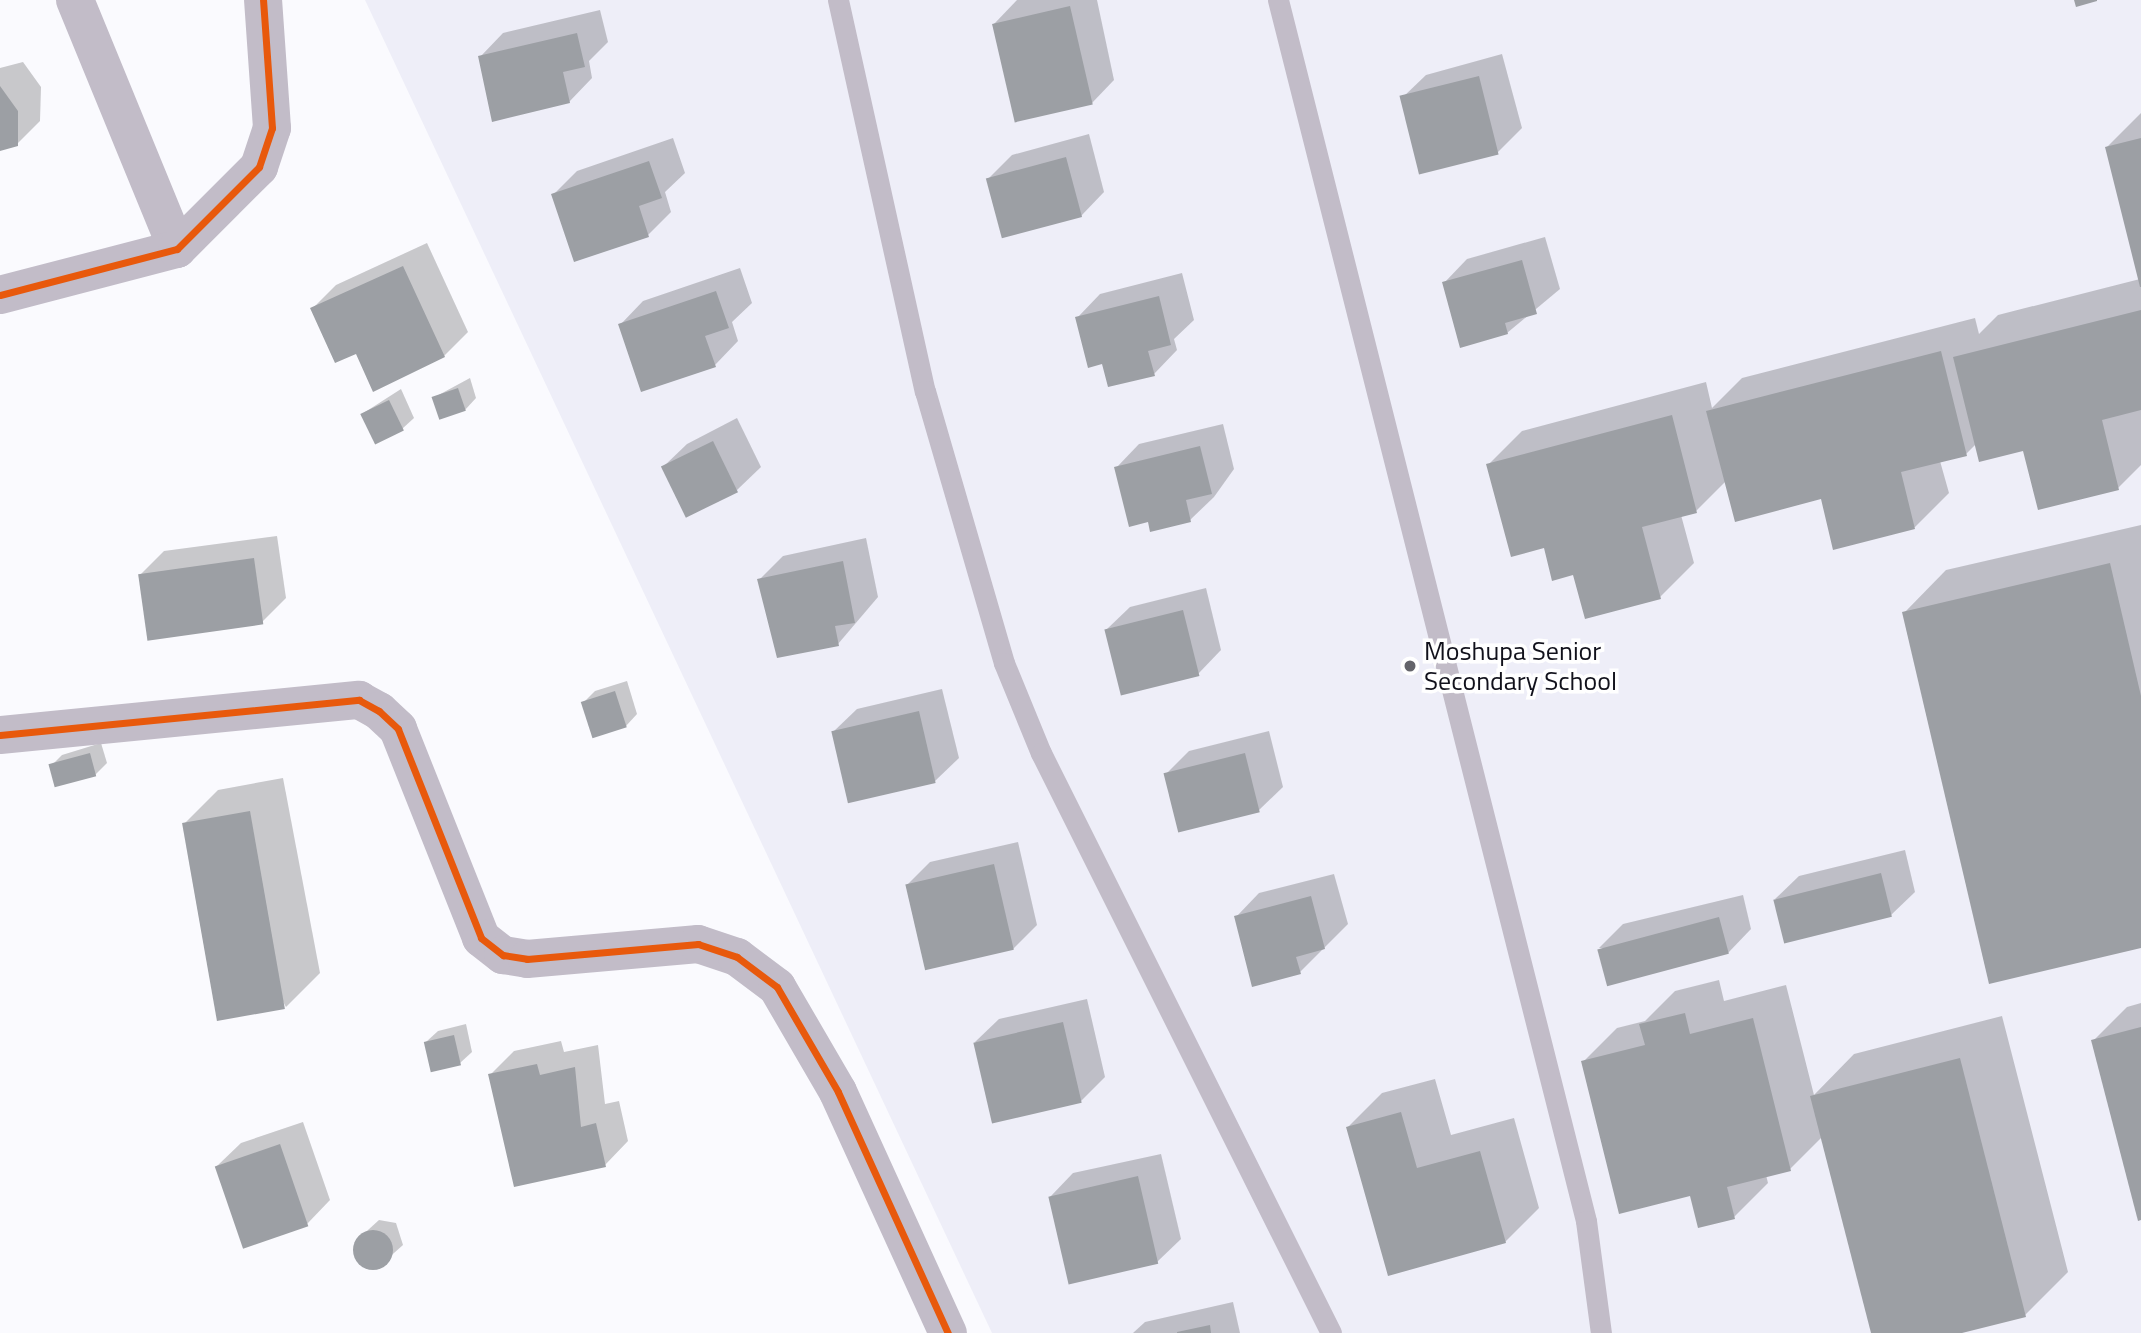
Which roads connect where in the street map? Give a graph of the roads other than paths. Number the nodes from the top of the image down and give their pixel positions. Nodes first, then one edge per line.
1 (75, 0) edge
2 (263, 0) edge
3 (838, 0) edge
4 (1278, 0) edge
5 (177, 249) junction
6 (0, 295) edge
7 (0, 735) edge
8 (948, 1333) edge
9 (1331, 1333) edge
10 (1601, 1333) edge

1 - 5 street
2 - 5 street
3 - 9 lane
4 - 10 lane
5 - 6 street
7 - 8 street

